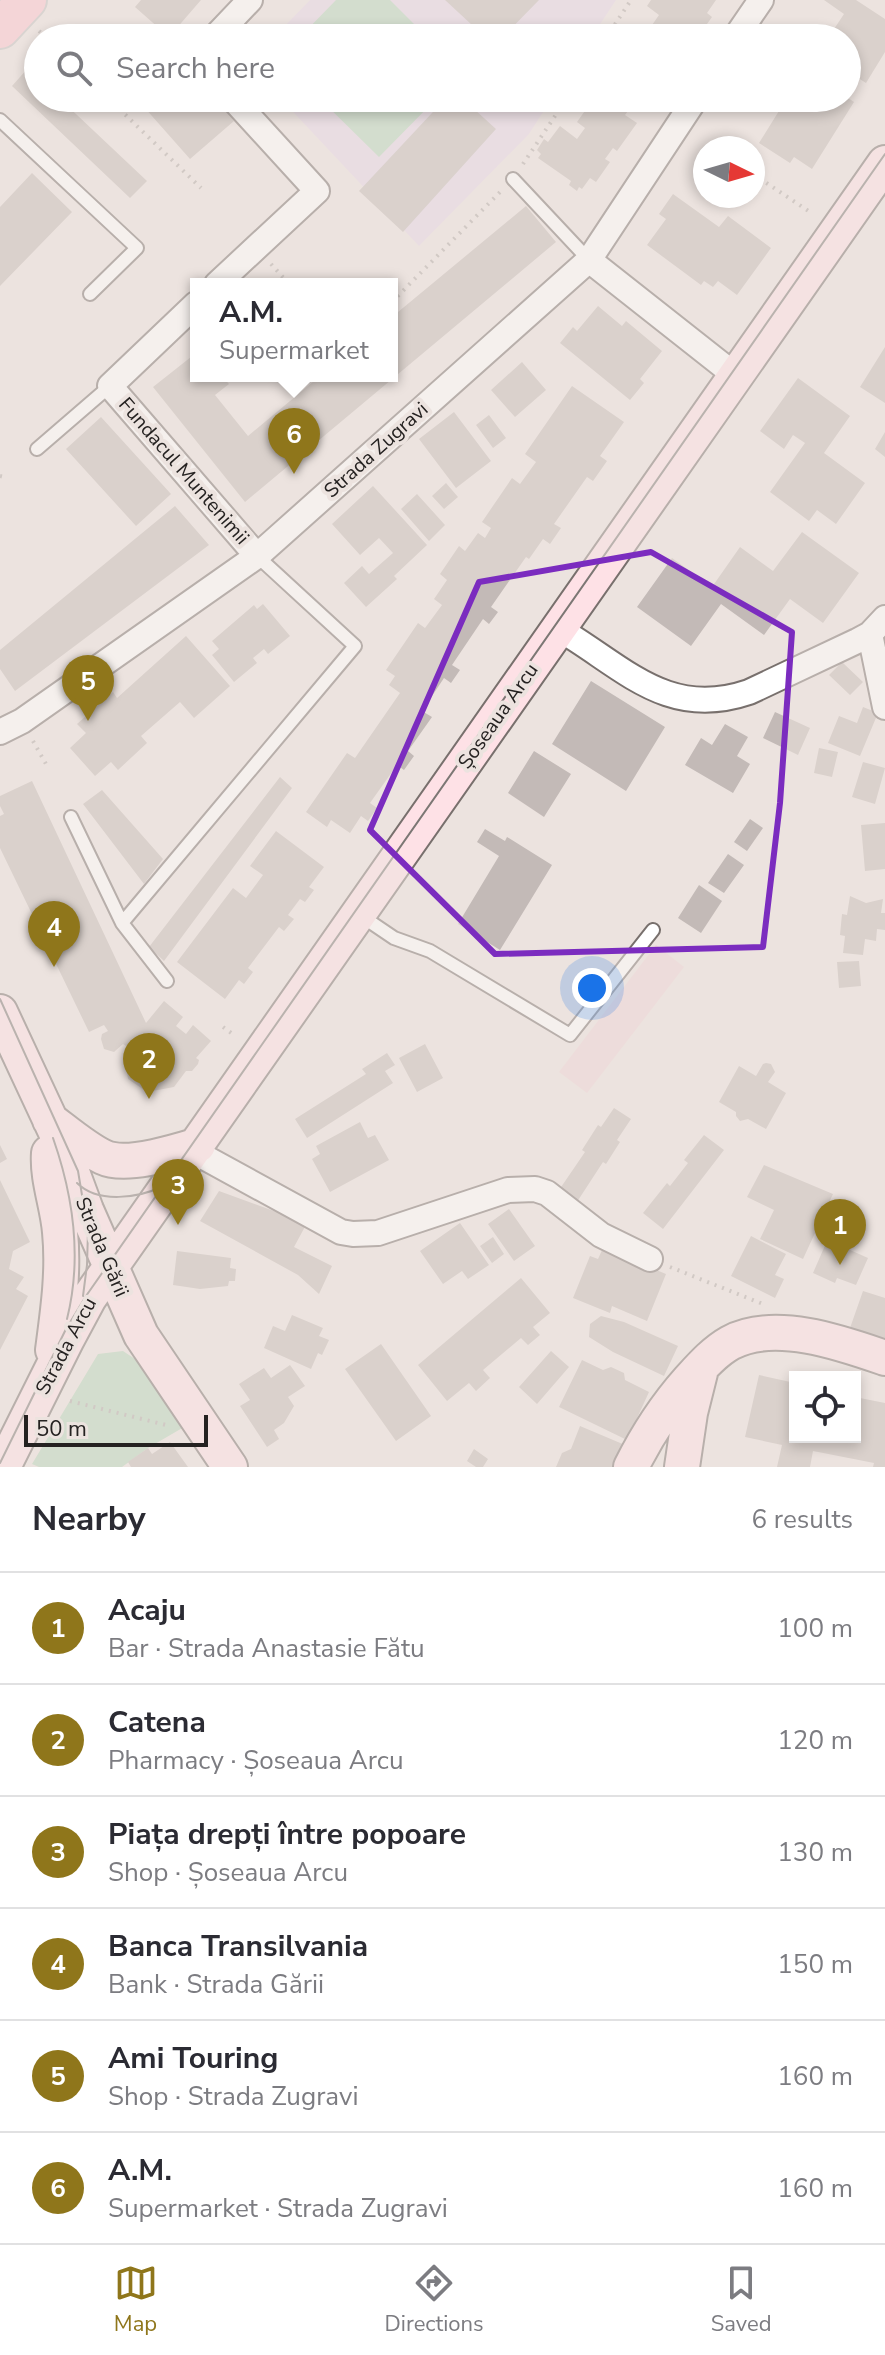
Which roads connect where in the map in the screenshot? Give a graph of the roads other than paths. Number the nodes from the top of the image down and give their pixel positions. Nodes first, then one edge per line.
1 (250, 0) edge
2 (761, 0) edge
3 (33, 15) edge
4 (227, 24) edge
5 (745, 24) edge
6 (0, 29) edge
7 (245, 112) edge
8 (687, 112) edge
9 (0, 120) edge
10 (885, 163) edge
11 (513, 179) road end
12 (589, 260) junction
13 (223, 278) edge
14 (90, 294) dead end
15 (190, 310) edge
16 (736, 376) junction
17 (110, 386) junction
18 (37, 449) dead end
19 (257, 556) junction
20 (877, 626) edge
21 (559, 629) junction
22 (885, 707) edge
23 (0, 732) edge
24 (71, 817) dead end
25 (358, 914) junction
26 (122, 923) junction
27 (653, 930) dead end
28 (167, 981) dead end
29 (0, 1012) edge
30 (50, 1120) junction
31 (196, 1148) junction
32 (650, 1259) road end
33 (110, 1269) junction
34 (885, 1358) edge
35 (702, 1366) junction
36 (46, 1383) junction
37 (3, 1467) edge
38 (230, 1467) edge
39 (633, 1467) edge
40 (659, 1467) edge
41 (682, 1467) edge

1 - 4 street
2 - 5 street
3 - 6 main road
7 - 13 street
8 - 12 street, Strada Zugravi
9 - 14 lane
10 - 16 main road, Șoseaua Arcu
11 - 12 lane
12 - 16 street
12 - 19 street, Strada Zugravi
15 - 17 street
16 - 21 main road, Șoseaua Arcu
17 - 18 lane
17 - 19 street, Fundacul Muntenimii
19 - 23 street, Strada Zugravi
19 - 26 lane
20 - 21 street
20 - 22 street
21 - 25 main road, Șoseaua Arcu
24 - 26 lane
25 - 27 lane
25 - 31 main road, Șoseaua Arcu
26 - 28 lane
29 - 30 main road, Strada Gării
30 - 31 main road
30 - 33 main road, Strada Gării
30 - 36 main road
31 - 32 street
31 - 33 main road, Șoseaua Arcu
33 - 36 main road, Strada Arcu
33 - 38 main road, Strada Gării
34 - 35 main road
35 - 39 main road
35 - 41 main road
36 - 37 main road, Strada Arcu
39 - 40 main road

